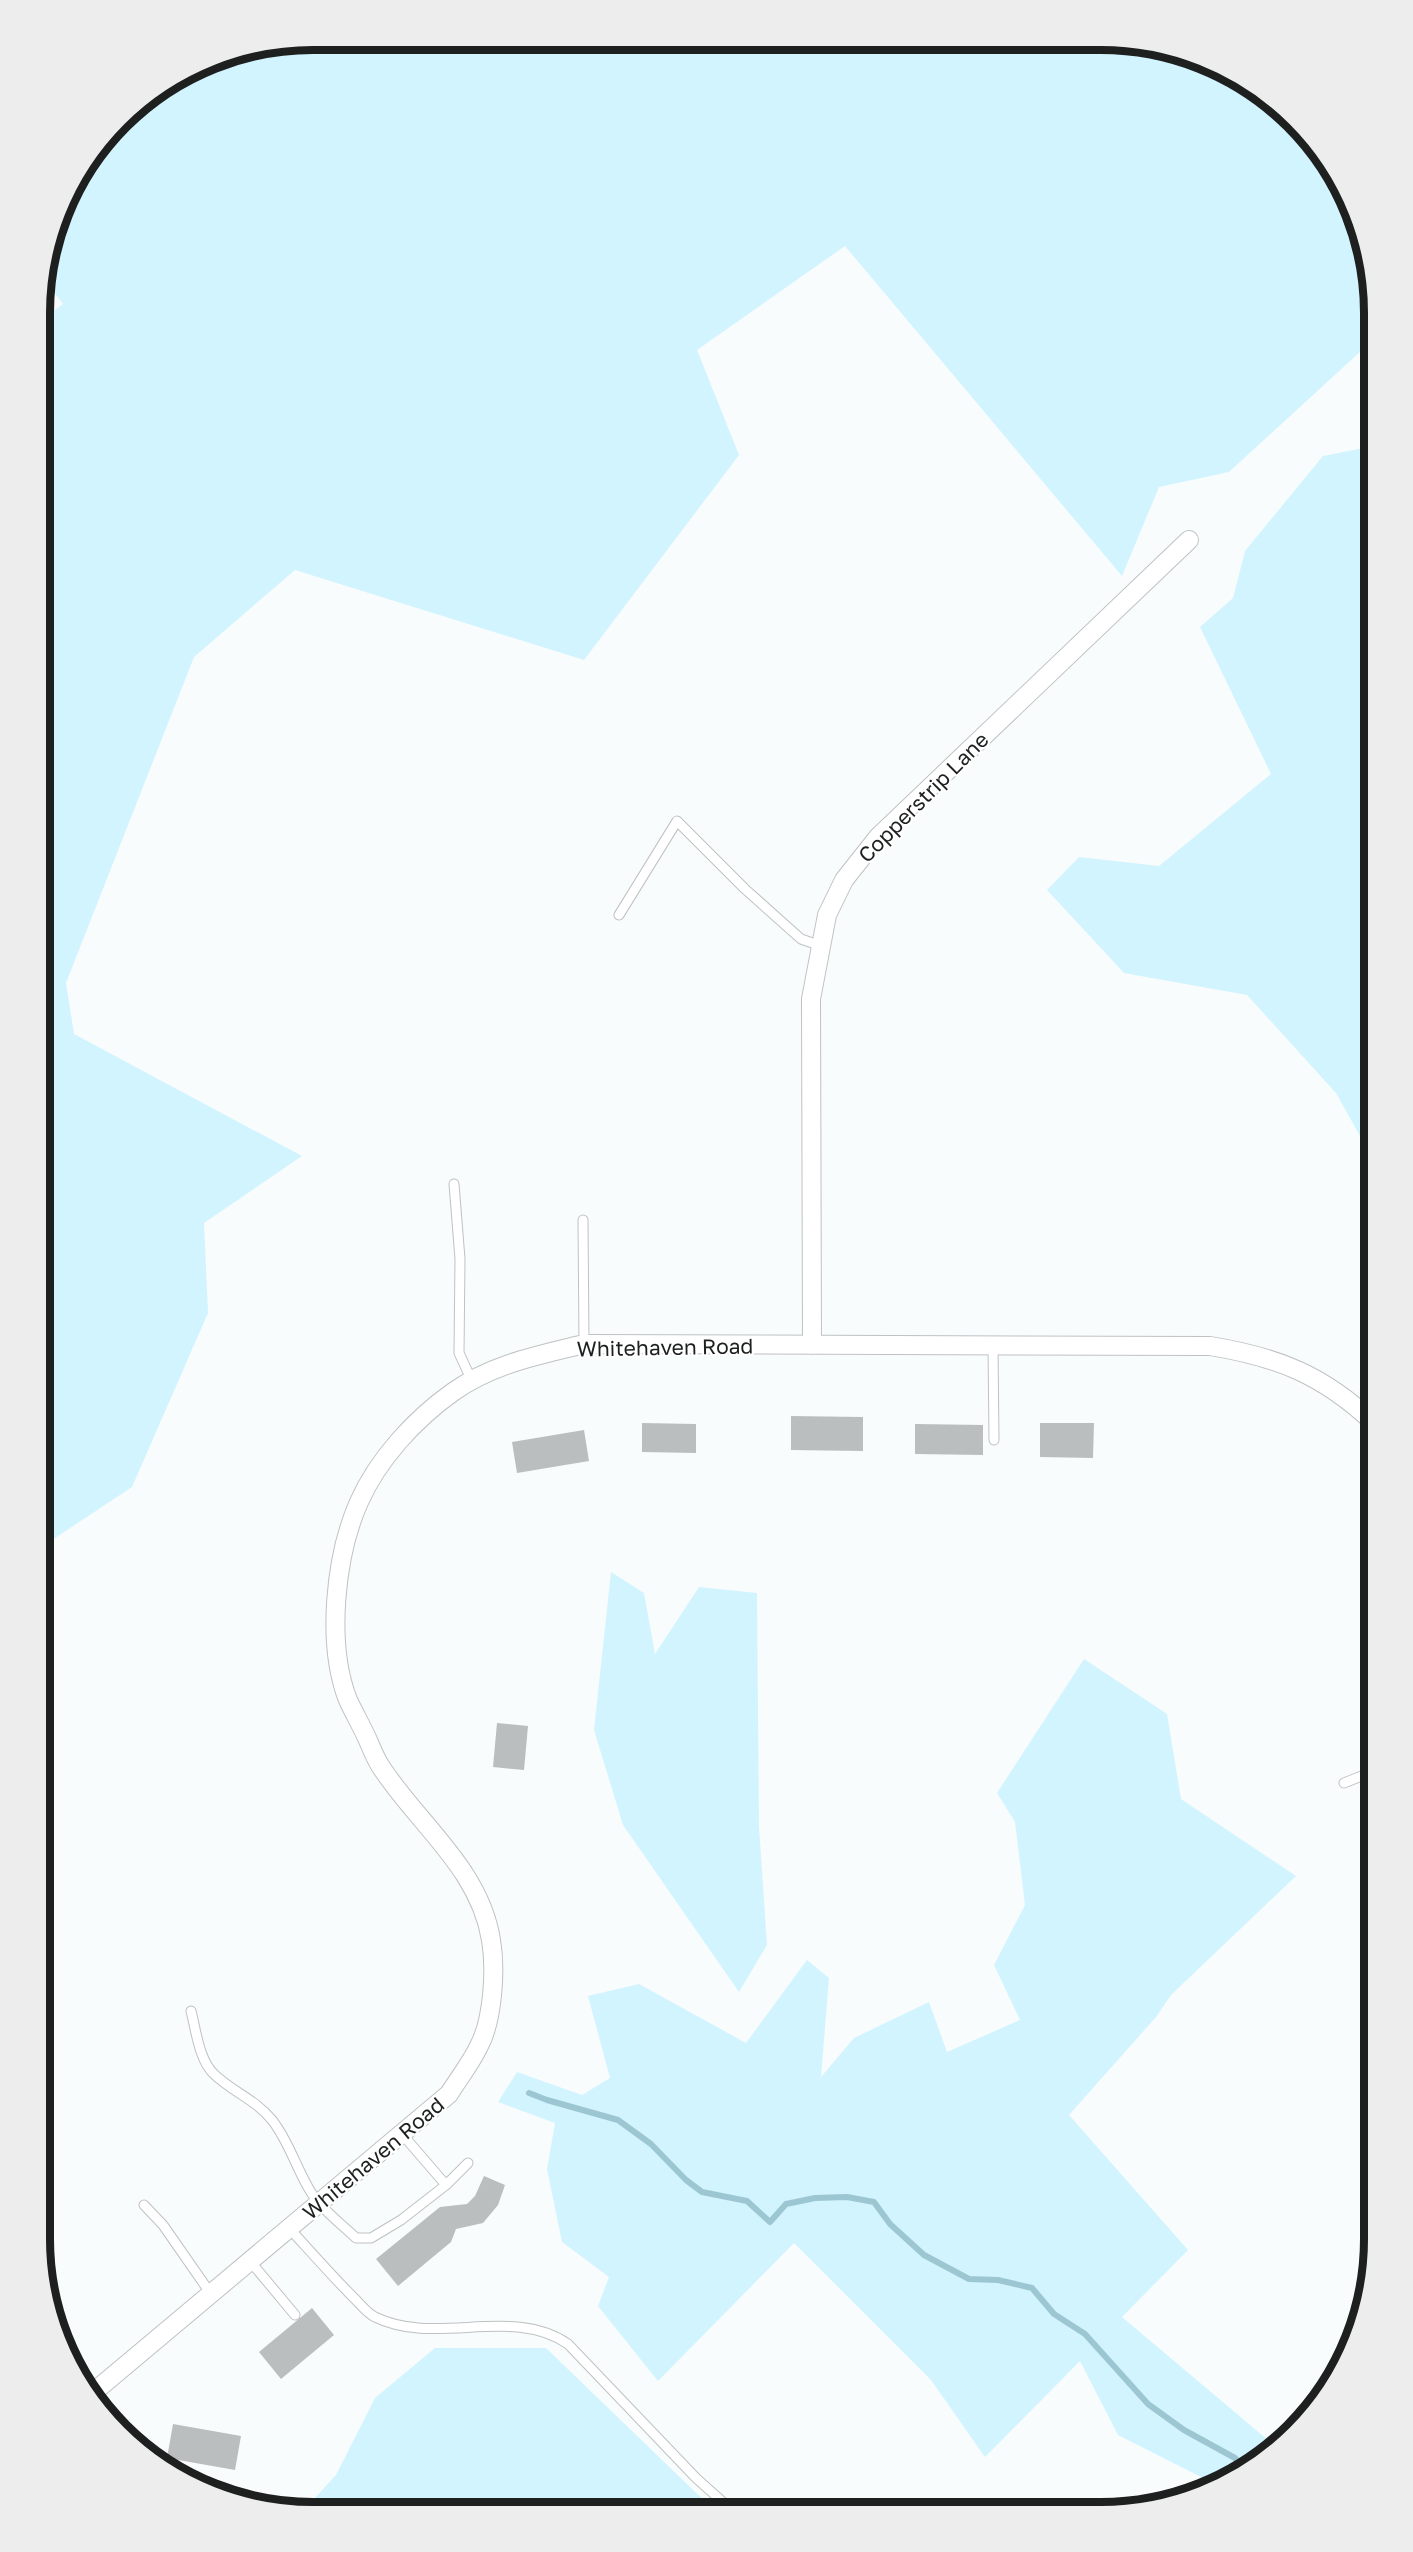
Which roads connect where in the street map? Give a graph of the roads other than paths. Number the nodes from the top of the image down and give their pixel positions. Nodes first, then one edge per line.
1 (1189, 540) dead end
2 (619, 915) dead end
3 (822, 946) junction
4 (454, 1184) dead end
5 (583, 1220) dead end
6 (584, 1344) junction
7 (812, 1345) junction
8 (993, 1345) junction
9 (472, 1381) junction
10 (1364, 1414) edge
11 (994, 1440) dead end
12 (1364, 1775) edge
13 (1344, 1783) dead end
14 (191, 2011) dead end
15 (402, 2134) junction
16 (468, 2163) dead end
17 (446, 2185) junction
18 (319, 2203) junction
19 (144, 2205) dead end
20 (290, 2228) junction
21 (250, 2261) junction
22 (211, 2294) junction
23 (295, 2315) dead end
24 (97, 2390) edge
25 (723, 2502) edge

1 - 3 street, Copperstrip Lane
2 - 3 lane
3 - 7 street, Copperstrip Lane
4 - 9 lane
5 - 6 lane
6 - 7 street, Whitehaven Road
6 - 9 street, Whitehaven Road
7 - 8 street, Whitehaven Road
8 - 10 street, Whitehaven Road
8 - 11 lane
9 - 15 street, Whitehaven Road
12 - 13 lane
14 - 18 lane
15 - 17 lane
15 - 18 street, Whitehaven Road
16 - 17 lane
17 - 18 lane
18 - 20 street, Whitehaven Road
19 - 22 lane
20 - 21 street, Whitehaven Road
20 - 25 lane
21 - 22 street, Whitehaven Road
21 - 23 lane
22 - 24 street, Whitehaven Road

